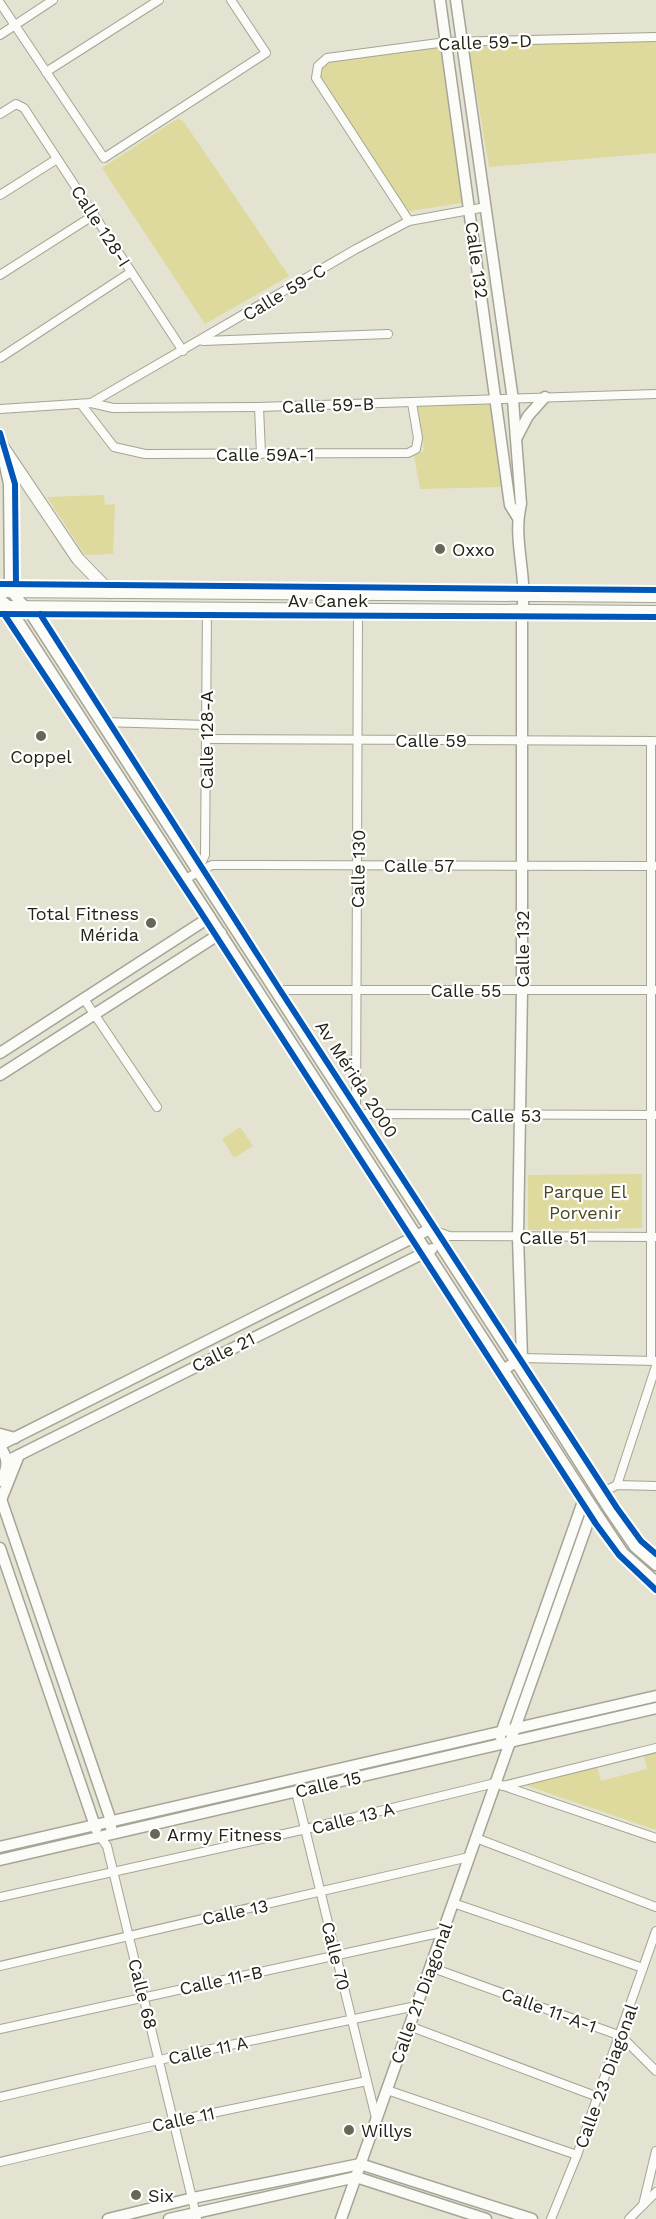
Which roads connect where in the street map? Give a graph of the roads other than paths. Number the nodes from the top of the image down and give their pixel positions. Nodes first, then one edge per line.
1 (53, 0) edge
2 (159, 0) edge
3 (231, 0) edge
4 (440, 0) edge
5 (456, 0) edge
6 (0, 3) edge
7 (15, 25) junction
8 (0, 35) edge
9 (656, 37) edge
10 (462, 41) junction
11 (446, 42) junction
12 (46, 72) junction
13 (0, 114) edge
14 (57, 159) junction
15 (0, 195) edge
16 (486, 207) junction
17 (470, 209) junction
18 (94, 214) junction
19 (409, 221) junction
20 (131, 272) junction
21 (0, 275) edge
22 (388, 334) dead end
23 (201, 341) junction
24 (183, 351) junction
25 (0, 358) edge
26 (656, 394) edge
27 (545, 397) junction
28 (513, 400) junction
29 (496, 401) junction
30 (91, 403) junction
31 (412, 403) junction
32 (81, 404) junction
33 (259, 407) junction
34 (0, 410) edge
35 (516, 440) junction
36 (0, 445) edge
37 (261, 454) junction
38 (518, 518) junction
39 (6, 591) edge
40 (111, 592) junction
41 (442, 593) junction
42 (525, 594) junction
43 (573, 596) junction
44 (656, 596) edge
45 (3, 605) edge
46 (27, 608) junction
47 (207, 609) junction
48 (358, 610) junction
49 (442, 611) junction
50 (522, 612) junction
51 (573, 612) junction
52 (656, 612) edge
53 (102, 722) junction
54 (206, 725) junction
55 (206, 739) junction
56 (523, 739) junction
57 (358, 740) junction
58 (653, 741) edge
59 (358, 865) junction
60 (523, 866) junction
61 (653, 866) edge
62 (198, 870) junction
63 (185, 879) junction
64 (210, 917) junction
65 (221, 933) junction
66 (275, 990) junction
67 (356, 990) junction
68 (522, 990) junction
69 (653, 990) edge
70 (84, 999) junction
71 (94, 1014) junction
72 (0, 1053) edge
73 (0, 1075) edge
74 (157, 1107) dead end
75 (356, 1114) junction
76 (521, 1115) junction
77 (653, 1115) edge
78 (344, 1122) junction
79 (430, 1229) junction
80 (449, 1236) junction
81 (416, 1237) junction
82 (518, 1237) junction
83 (653, 1237) edge
84 (440, 1245) junction
85 (426, 1252) junction
86 (205, 1343) junction
87 (213, 1357) junction
88 (519, 1360) junction
89 (654, 1362) edge
90 (504, 1370) junction
91 (0, 1434) edge
92 (15, 1438) junction
93 (0, 1446) edge
94 (19, 1455) junction
95 (7, 1461) junction
96 (0, 1481) edge
97 (617, 1485) junction
98 (656, 1485) edge
99 (598, 1494) junction
100 (585, 1496) junction
101 (1, 1498) edge
102 (593, 1509) junction
103 (0, 1548) edge
104 (656, 1565) edge
105 (656, 1582) edge
106 (54, 1655) junction
107 (38, 1659) junction
108 (656, 1696) edge
109 (656, 1708) edge
110 (516, 1728) junction
111 (501, 1731) junction
112 (512, 1741) junction
113 (498, 1744) junction
114 (656, 1748) edge
115 (501, 1767) junction
116 (499, 1785) junction
117 (296, 1792) junction
118 (111, 1821) junction
119 (94, 1825) junction
120 (306, 1830) junction
121 (476, 1838) junction
122 (656, 1838) edge
123 (106, 1840) junction
124 (0, 1847) edge
125 (469, 1857) junction
126 (0, 1860) edge
127 (113, 1870) junction
128 (321, 1893) junction
129 (0, 1898) edge
130 (453, 1903) junction
131 (656, 1906) edge
132 (656, 1930) edge
133 (443, 1932) junction
134 (129, 1935) junction
135 (337, 1956) junction
136 (0, 1966) edge
137 (430, 1967) junction
138 (644, 1968) junction
139 (144, 1995) junction
140 (416, 2006) junction
141 (352, 2020) junction
142 (409, 2026) junction
143 (0, 2029) edge
144 (621, 2036) junction
145 (159, 2060) junction
146 (656, 2071) edge
147 (367, 2081) junction
148 (387, 2090) junction
149 (0, 2097) edge
150 (598, 2097) junction
151 (376, 2119) junction
152 (174, 2121) junction
153 (656, 2151) edge
154 (578, 2155) junction
155 (0, 2162) edge
156 (360, 2164) junction
157 (356, 2177) junction
158 (656, 2192) edge
159 (193, 2198) junction
160 (643, 2205) junction
161 (196, 2216) edge
162 (108, 2219) edge
163 (170, 2219) edge
164 (341, 2219) edge
165 (486, 2219) edge
166 (532, 2219) edge
167 (551, 2219) edge
168 (629, 2219) edge

1 - 7 street
2 - 12 street
3 - 12 street
4 - 11 street, Calle 132
5 - 10 street, Calle 132
6 - 7 street
7 - 8 street
7 - 12 street
9 - 10 street, Calle 59-D
10 - 11 street, Calle 59-D
10 - 16 street, Calle 132
11 - 17 street, Calle 132
11 - 19 street, Calle 59-D
13 - 14 street, Calle 128-I
14 - 15 street
14 - 18 street, Calle 128-I
16 - 17 street, Calle 59-C
16 - 28 street, Calle 132
17 - 19 street, Calle 59-C
17 - 29 street, Calle 132
18 - 20 street, Calle 128-I
18 - 21 street
19 - 23 street, Calle 59-C
20 - 24 street, Calle 128-I
20 - 25 street
22 - 23 street
23 - 24 street, Calle 59-C
24 - 30 street, Calle 59-C
26 - 27 street, Calle 59-B
27 - 28 street, Calle 59-B
27 - 35 street
28 - 29 street, Calle 59-B
28 - 35 street, Calle 132
29 - 31 street, Calle 59-B
29 - 38 street, Calle 132
30 - 32 street, Calle 59-B
30 - 33 street, Calle 59-B
31 - 33 street, Calle 59-B
31 - 37 street, Calle 59A-1
32 - 34 street, Calle 59-B
32 - 37 street, Calle 59A-1
33 - 37 street
35 - 38 street, Calle 132
36 - 39 street
36 - 40 main road
38 - 42 street, Calle 132
39 - 40 main road
39 - 46 street
40 - 41 main road
41 - 42 main road
41 - 49 street
42 - 43 main road
42 - 50 street, Calle 132
43 - 44 main road
43 - 51 street
45 - 46 main road
45 - 63 street
46 - 47 main road
46 - 53 street
47 - 48 main road
47 - 54 street, Calle 128-A
48 - 49 main road
48 - 57 street, Calle 130
49 - 50 main road
50 - 51 main road
50 - 56 street, Calle 132
51 - 52 main road
53 - 54 street
53 - 62 street
54 - 55 street, Calle 128-A
55 - 57 street, Calle 59
55 - 62 street, Calle 128-A
56 - 57 street, Calle 59
56 - 58 street, Calle 59
56 - 60 street, Calle 132
57 - 59 street, Calle 130
58 - 61 street
59 - 60 street, Calle 57
59 - 62 street, Calle 57
59 - 67 street, Calle 130
60 - 61 street, Calle 57
60 - 68 street, Calle 132
61 - 69 street
62 - 63 street, Calle 57
62 - 66 street
63 - 64 street
64 - 65 street
64 - 70 street
65 - 71 street
65 - 78 street
66 - 67 street, Calle 55
66 - 75 street
67 - 68 street, Calle 55
67 - 75 street, Calle 130
68 - 69 street, Calle 55
68 - 76 street, Calle 132
69 - 77 street
70 - 71 street
70 - 72 street
71 - 73 street
71 - 74 street
75 - 76 street, Calle 53
75 - 78 street
75 - 79 street
76 - 77 street, Calle 53
76 - 82 street, Calle 132
77 - 83 street
78 - 81 street
79 - 80 street, Calle 51
79 - 81 street, Calle 21
79 - 84 street
80 - 82 street, Calle 51
80 - 84 street
81 - 85 street
81 - 86 street, Calle 21
82 - 83 street, Calle 51
82 - 88 street, Calle 132
83 - 89 street
84 - 85 street, Calle 21
84 - 88 street
85 - 87 street, Calle 21
85 - 90 street
86 - 87 street
86 - 92 street, Calle 21
87 - 94 street, Calle 21
88 - 89 street
88 - 90 street
88 - 99 street
89 - 97 street
90 - 100 street
91 - 92 street
92 - 93 street, Calle 21
93 - 95 street
94 - 95 street, Calle 21
94 - 101 street
95 - 96 street
97 - 98 street
97 - 99 street
99 - 104 street
100 - 102 street
100 - 111 street, Calle 21 Diagonal
101 - 106 street
102 - 105 street
102 - 110 street, Calle 21 Diagonal
103 - 107 street
106 - 107 street
106 - 118 street
107 - 119 street
108 - 110 street, Calle 15
109 - 112 street, Calle 15
110 - 111 street, Calle 15
110 - 112 street, Calle 21 Diagonal
111 - 113 street, Calle 21 Diagonal
111 - 118 street, Calle 15
112 - 113 street, Calle 15
112 - 115 street, Calle 21 Diagonal
113 - 115 street, Calle 21 Diagonal
113 - 117 street, Calle 15
114 - 116 street, Calle 13 A
115 - 116 street, Calle 21 Diagonal
116 - 120 street, Calle 13 A
116 - 121 street, Calle 21 Diagonal
116 - 122 street
117 - 120 street, Calle 70
117 - 123 street, Calle 15
118 - 119 street, Calle 15
118 - 123 street
119 - 123 street
119 - 124 street, Calle 15
120 - 127 street, Calle 13 A
120 - 128 street, Calle 70
121 - 125 street, Calle 21 Diagonal
121 - 131 street
123 - 126 street, Calle 15
123 - 127 street, Calle 68
125 - 128 street, Calle 13
125 - 130 street, Calle 21 Diagonal
127 - 129 street, Calle 13 A
127 - 134 street, Calle 68
128 - 134 street, Calle 13
128 - 135 street, Calle 70
130 - 133 street, Calle 21 Diagonal
130 - 138 street
132 - 138 street, Calle 23 Diagonal
133 - 135 street, Calle 11-B
133 - 137 street, Calle 21 Diagonal
134 - 136 street, Calle 13
134 - 139 street, Calle 68
135 - 139 street, Calle 11-B
135 - 141 street, Calle 70
137 - 140 street, Calle 21 Diagonal
137 - 144 street, Calle 11-A-1
138 - 144 street, Calle 23 Diagonal
139 - 143 street, Calle 11-B
139 - 145 street, Calle 68
140 - 141 street, Calle 11 A
140 - 142 street, Calle 21 Diagonal
141 - 145 street, Calle 11 A
141 - 147 street, Calle 70
142 - 148 street, Calle 21 Diagonal
142 - 150 street
144 - 146 street, Calle 11-A-1
144 - 150 street, Calle 23 Diagonal
145 - 149 street, Calle 11 A
145 - 152 street, Calle 68
147 - 151 street, Calle 70
147 - 152 street, Calle 11
148 - 151 street, Calle 21 Diagonal
148 - 154 street
150 - 154 street, Calle 23 Diagonal
151 - 156 street, Calle 21 Diagonal
152 - 155 street, Calle 11
152 - 159 street, Calle 68
153 - 160 street
154 - 167 street, Calle 23 Diagonal
156 - 157 street, Calle 21 Diagonal
156 - 159 street
156 - 166 street
157 - 161 street
157 - 164 street, Calle 21 Diagonal
157 - 165 street
158 - 160 street
159 - 161 street, Calle 68
159 - 162 street
160 - 168 street
161 - 163 street

